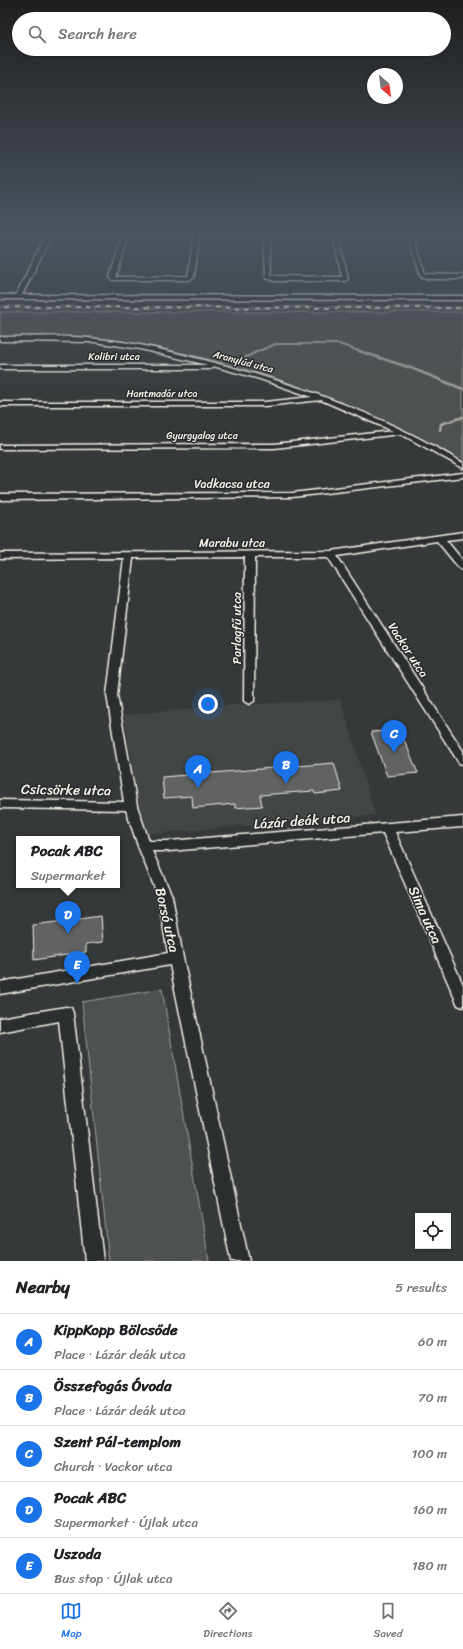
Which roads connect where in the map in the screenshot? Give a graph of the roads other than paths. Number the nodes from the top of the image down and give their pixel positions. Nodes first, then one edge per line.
1 (20, 294) edge
2 (0, 297) edge
3 (18, 297) junction
4 (463, 298) edge
5 (0, 339) edge
6 (0, 367) edge
7 (228, 367) junction
8 (323, 397) junction
9 (0, 404) edge
10 (403, 432) junction
11 (0, 447) edge
12 (463, 466) edge
13 (463, 475) edge
14 (0, 497) edge
15 (463, 535) edge
16 (440, 539) junction
17 (330, 554) junction
18 (250, 555) junction
19 (129, 556) junction
20 (1, 559) edge
21 (463, 567) edge
22 (249, 701) dead end
23 (463, 760) edge
24 (0, 804) edge
25 (131, 806) junction
26 (463, 822) edge
27 (387, 829) junction
28 (144, 846) junction
29 (176, 958) junction
30 (0, 988) edge
31 (463, 1001) edge
32 (0, 1025) edge
33 (94, 1261) edge
34 (240, 1261) edge

1 - 3 street
2 - 3 street
3 - 4 street
5 - 7 street, Aranylúd utca
6 - 7 street, Kolibri utca
7 - 8 street, Aranylúd utca
8 - 9 street, Hantmadár utca
8 - 10 street, Aranylúd utca
10 - 11 street, Gyurgyalag utca
10 - 12 street, Aranylúd utca
13 - 14 street, Vadkacsa utca
15 - 16 street, Marabu utca
16 - 17 street, Marabu utca
16 - 21 street
17 - 18 street, Marabu utca
17 - 23 street, Vackor utca
18 - 19 street, Marabu utca
18 - 22 street, Parlagfű utca
19 - 20 street, Marabu utca
19 - 25 street, Borsó utca
24 - 25 street, Csicsörke utca
25 - 28 street, Borsó utca
26 - 27 street, Lázár deák utca
27 - 28 street, Lázár deák utca
27 - 31 street, Sima utca
28 - 29 street, Borsó utca
29 - 30 street
29 - 34 street, Borsó utca
32 - 33 street

